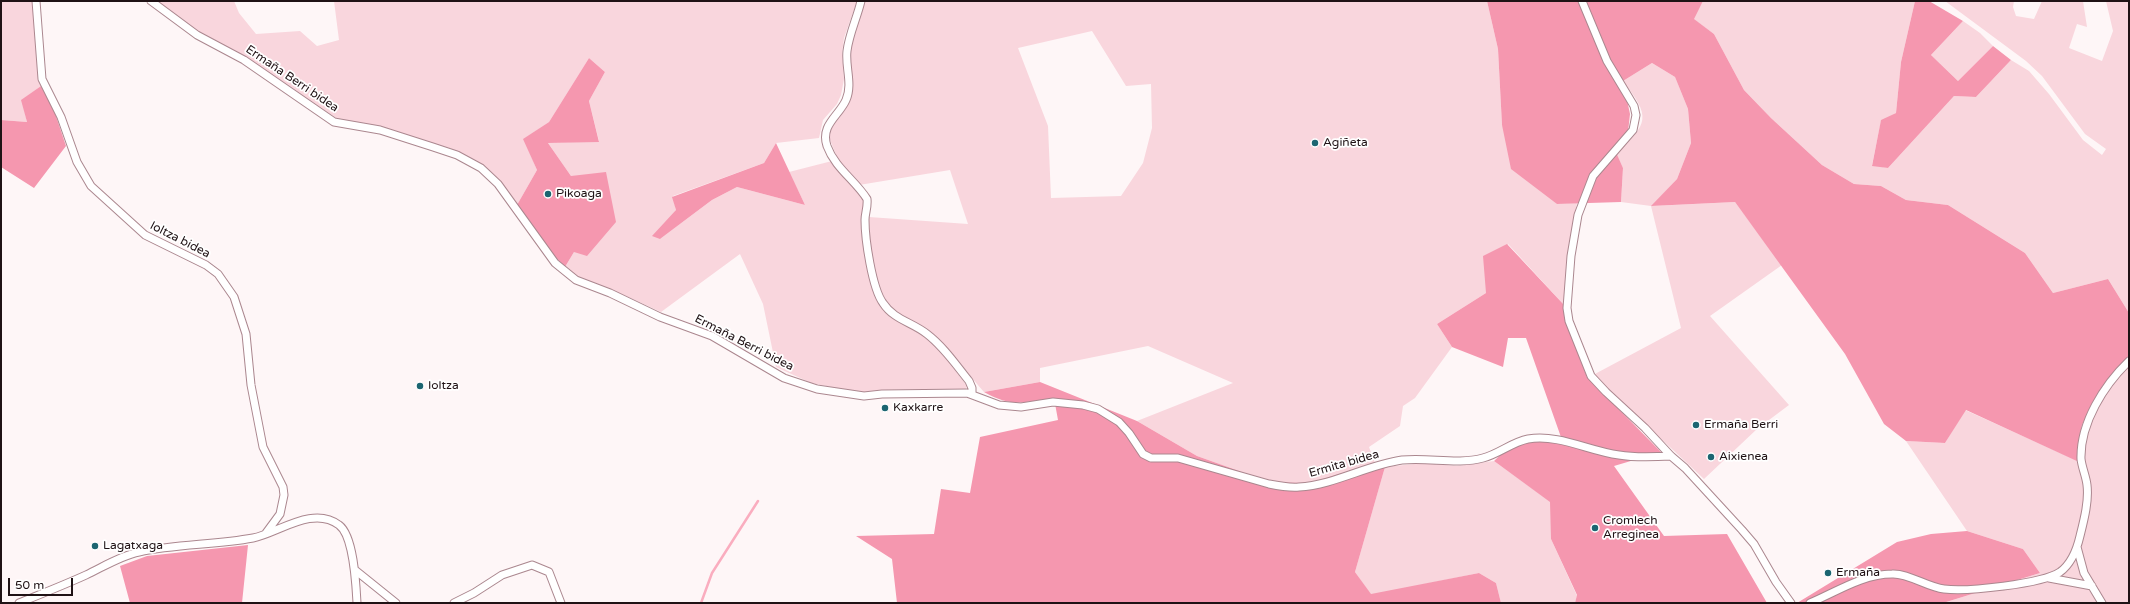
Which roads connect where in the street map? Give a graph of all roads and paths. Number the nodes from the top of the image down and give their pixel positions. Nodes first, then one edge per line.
1 (36, 1) edge
2 (151, 1) edge
3 (861, 1) edge
4 (1582, 1) edge
5 (2129, 361) edge
6 (972, 393) junction
7 (1671, 456) junction
8 (266, 533) junction
9 (2077, 547) junction
10 (355, 570) junction
11 (2049, 578) junction
12 (2092, 586) junction
13 (19, 603) edge
14 (357, 603) edge
15 (396, 603) edge
16 (454, 603) edge
17 (561, 603) edge
18 (1791, 603) edge
19 (1810, 603) edge
20 (2102, 603) edge

1 - 8 street, Ioltza bidea
2 - 6 street, Ermaña Berri bidea
3 - 6 street
4 - 7 street
5 - 9 street
6 - 7 street, Ermita bidea
7 - 18 street
8 - 10 street
8 - 13 street
9 - 11 street
9 - 12 street
10 - 14 street
10 - 15 street
11 - 12 street
11 - 19 street
12 - 20 street
16 - 17 street

